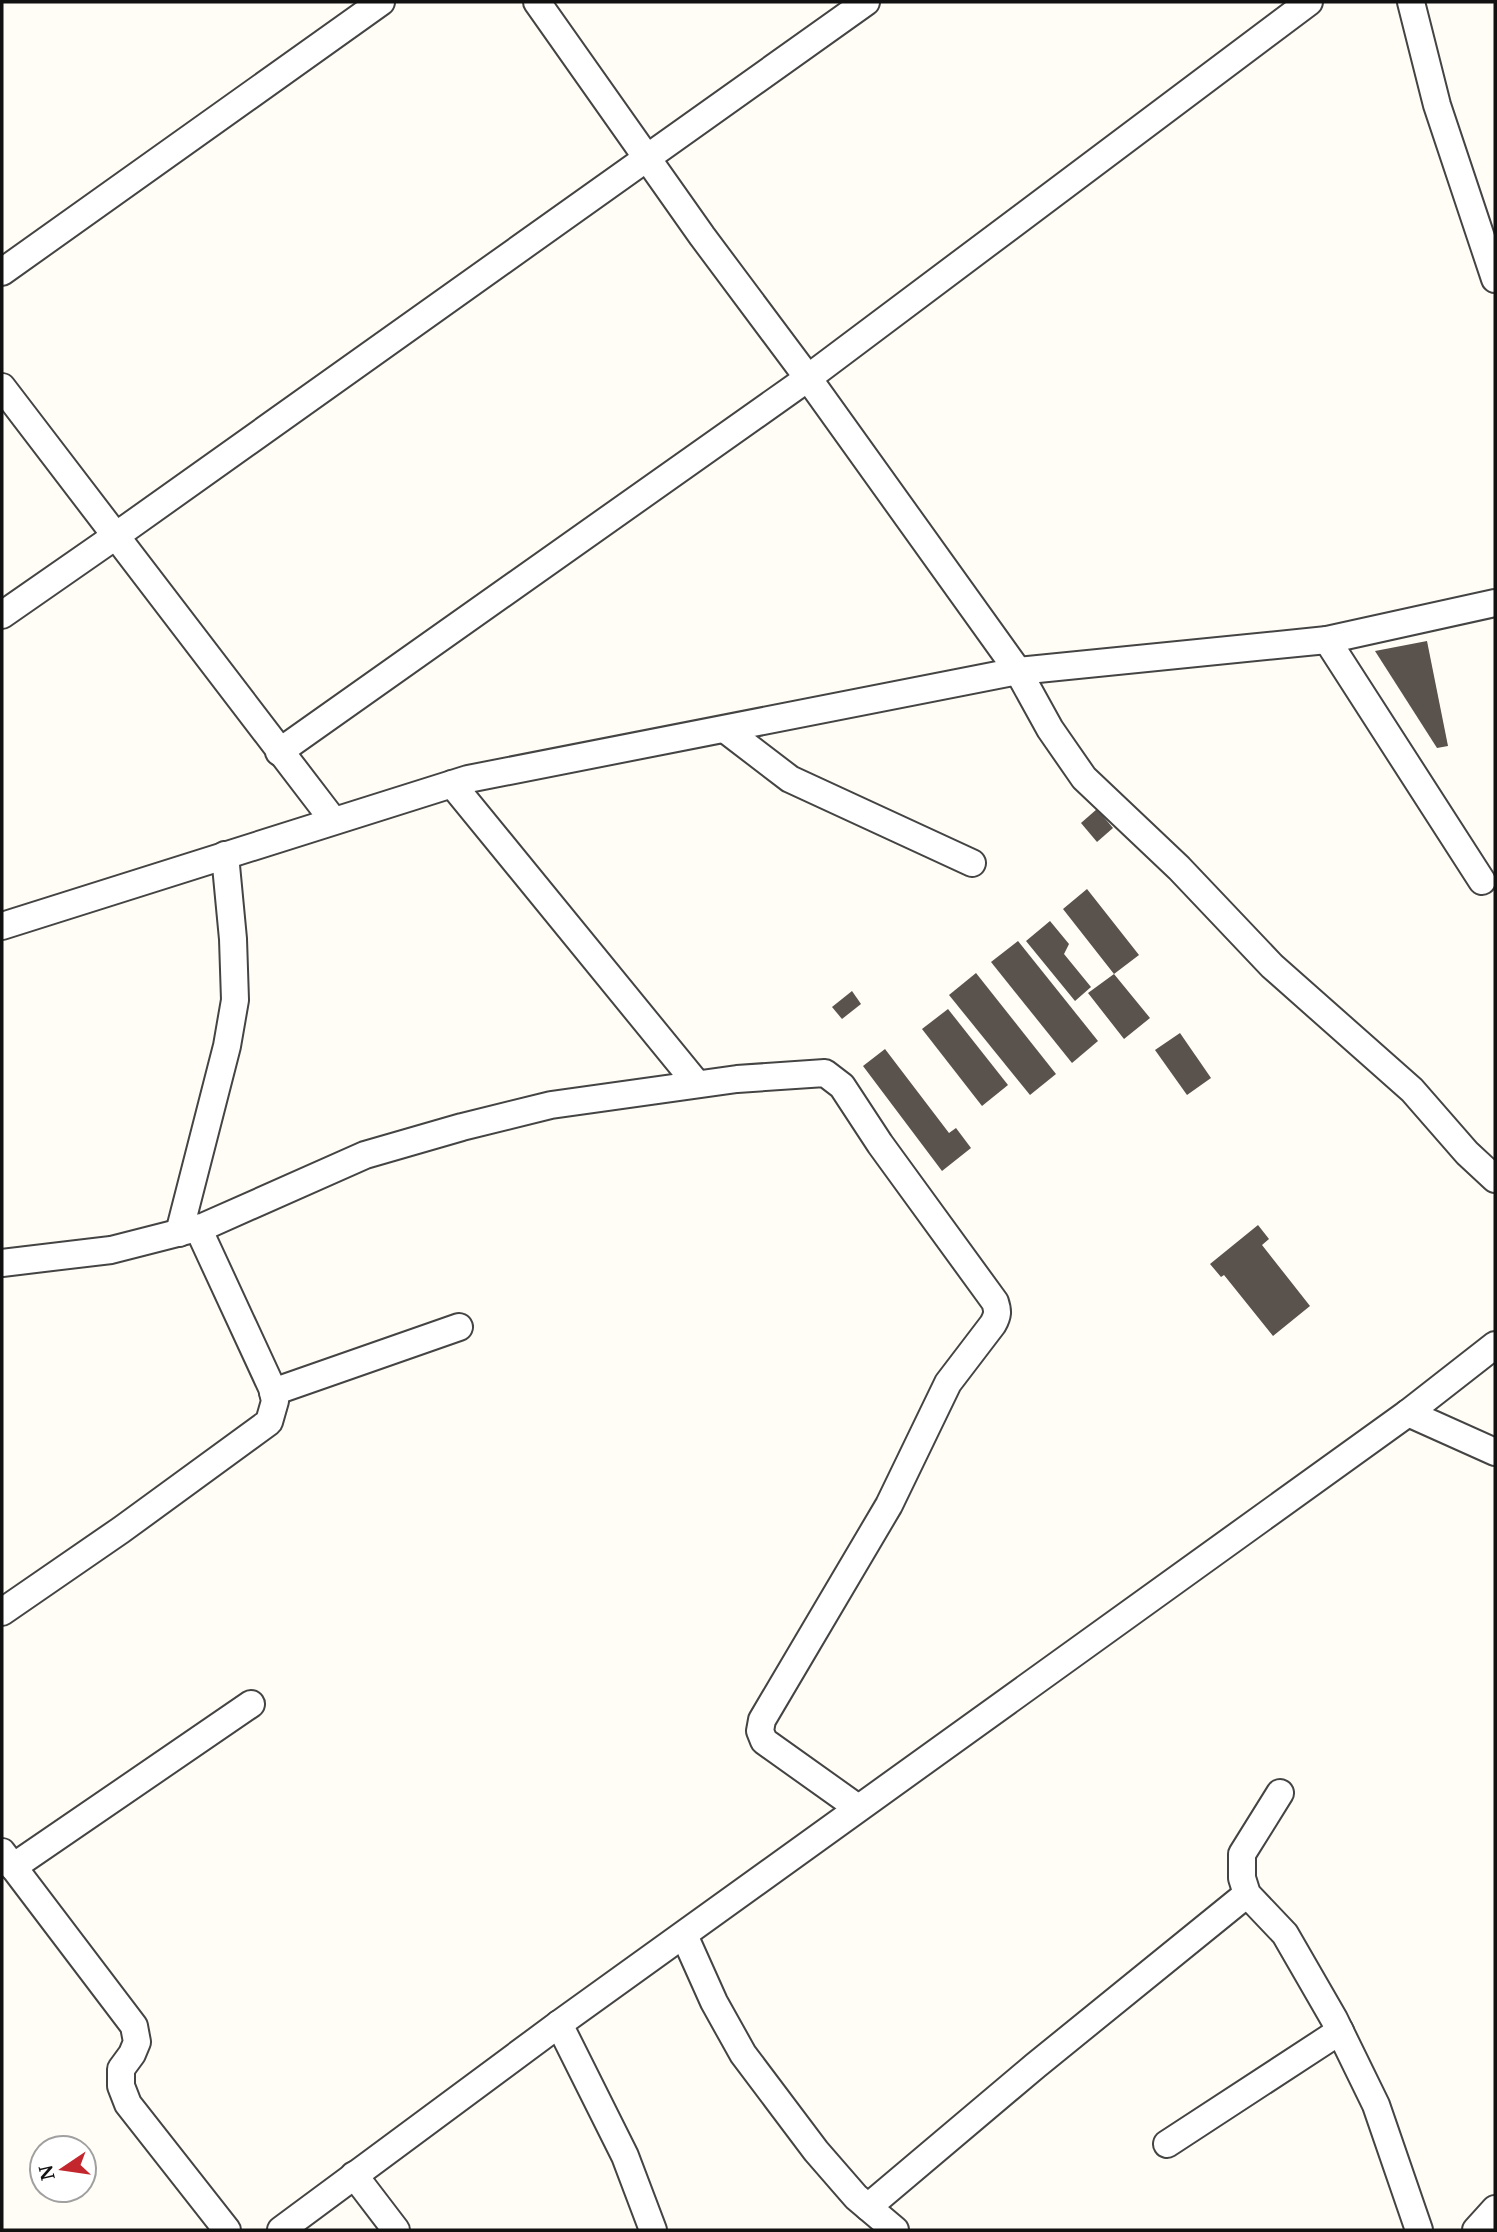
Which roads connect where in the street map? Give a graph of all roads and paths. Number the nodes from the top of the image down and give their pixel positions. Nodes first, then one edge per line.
1 (382, 2) edge
2 (537, 2) edge
3 (866, 2) edge
4 (1309, 2) edge
5 (1411, 2) edge
6 (647, 158) junction
7 (2, 272) edge
8 (1495, 279) edge
9 (808, 378) junction
10 (2, 387) edge
11 (117, 536) junction
12 (1495, 603) edge
13 (2, 615) edge
14 (1327, 640) junction
15 (1018, 671) junction
16 (726, 730) junction
17 (279, 752) junction
18 (452, 784) junction
19 (333, 820) junction
20 (225, 855) junction
21 (972, 863) dead end
22 (1482, 881) dead end
23 (2, 926) edge
24 (697, 1084) junction
25 (1495, 1179) edge
26 (189, 1230) junction
27 (2, 1263) edge
28 (459, 1327) dead end
29 (1495, 1345) edge
30 (273, 1392) junction
31 (1408, 1413) junction
32 (1495, 1452) edge
33 (2, 1612) edge
34 (251, 1704) dead end
35 (1280, 1793) dead end
36 (858, 1808) junction
37 (7, 1860) edge
38 (1247, 1894) junction
39 (684, 1935) junction
40 (559, 2024) junction
41 (1340, 2031) junction
42 (1167, 2144) dead end
43 (354, 2175) junction
44 (868, 2207) junction
45 (1495, 2209) edge
46 (227, 2230) edge
47 (281, 2230) edge
48 (396, 2230) edge
49 (653, 2230) edge
50 (895, 2230) edge
51 (1419, 2230) edge
52 (1476, 2230) edge

1 - 7 street
2 - 6 street
3 - 6 street
4 - 9 street
5 - 8 street
6 - 9 street
6 - 11 street
9 - 15 street
9 - 17 street
10 - 11 street
11 - 13 street
11 - 17 street
12 - 14 street
14 - 15 street
14 - 22 street
15 - 16 street
15 - 25 street
16 - 18 street
16 - 21 street
17 - 19 street
18 - 19 street
18 - 24 street
19 - 20 street
20 - 23 street
20 - 26 street
24 - 26 street
24 - 36 street
26 - 27 street
26 - 30 street
28 - 30 street
29 - 31 street
30 - 33 street
31 - 32 street
31 - 36 street
34 - 37 street
35 - 38 street
36 - 39 street
37 - 46 street
38 - 41 street
38 - 44 street
39 - 40 street
39 - 44 street
40 - 43 street
40 - 49 street
41 - 42 street
41 - 51 street
43 - 47 street
43 - 48 street
44 - 50 street
45 - 52 street

